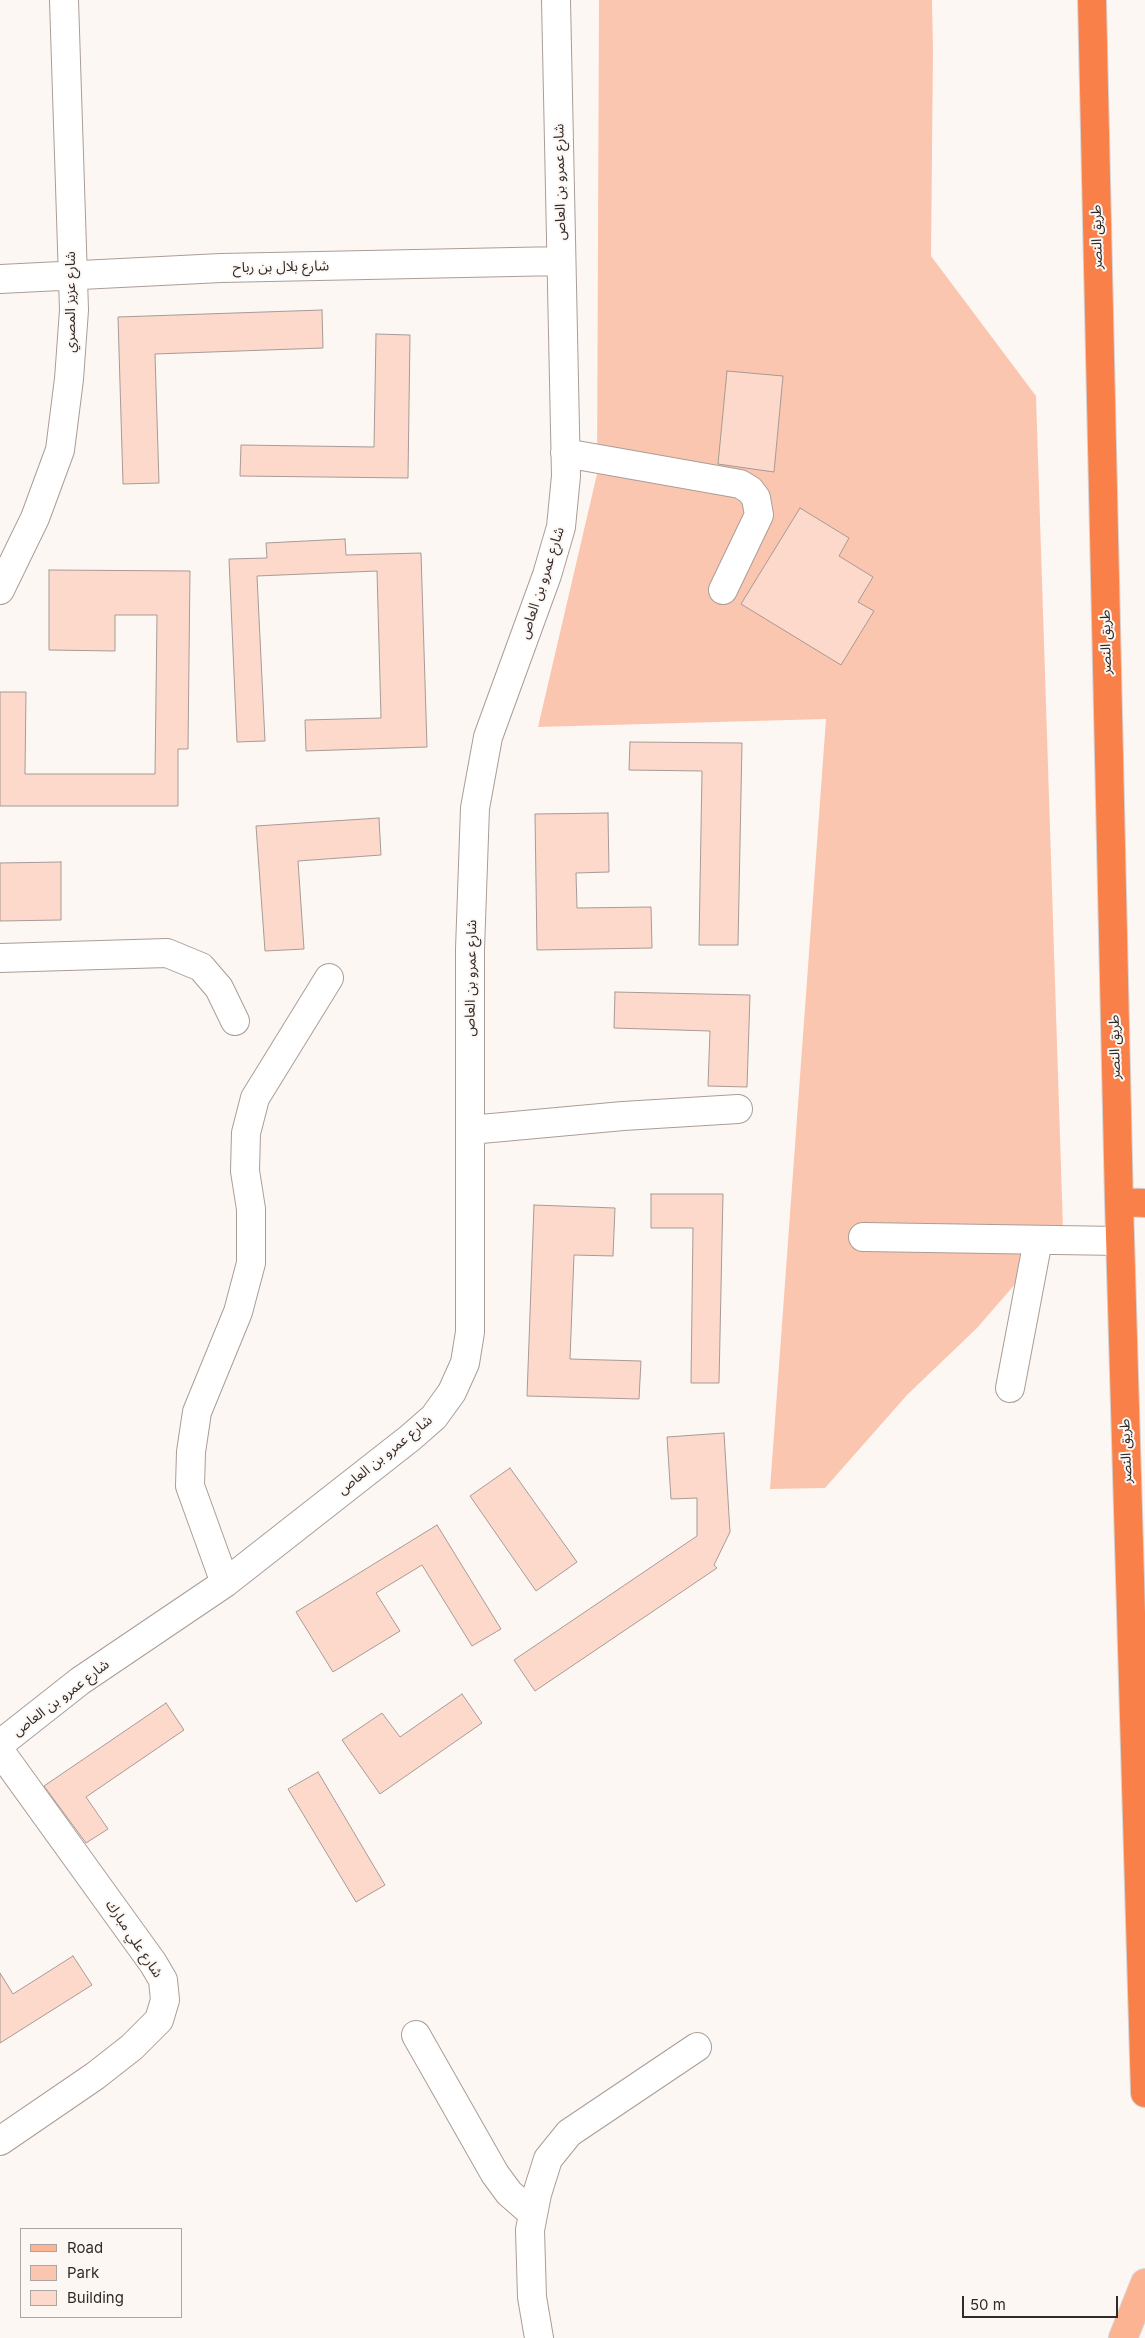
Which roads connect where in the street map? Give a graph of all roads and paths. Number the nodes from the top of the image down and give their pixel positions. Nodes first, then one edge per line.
1 (64, 0) edge
2 (556, 0) edge
3 (1092, 0) edge
4 (561, 261) junction
5 (72, 275) junction
6 (0, 279) edge
7 (565, 453) junction
8 (0, 590) edge
9 (723, 590) dead end
10 (0, 958) edge
11 (329, 978) dead end
12 (235, 1021) dead end
13 (738, 1109) dead end
14 (470, 1130) junction
15 (1132, 1203) edge
16 (863, 1236) dead end
17 (1038, 1240) junction
18 (1120, 1241) junction
19 (1010, 1388) dead end
20 (225, 1582) junction
21 (0, 1744) edge
22 (0, 1751) edge
23 (416, 2035) dead end
24 (697, 2047) dead end
25 (1145, 2093) edge
26 (0, 2141) edge
27 (533, 2214) junction
28 (1145, 2283) edge
29 (539, 2338) edge
30 (1123, 2338) edge

1 - 5 street, شارع عزيز المصري
2 - 4 street, شارع عمرو بن العاص
3 - 15 highway, طريق النصر
4 - 5 street, شارع بلال بن رباح
4 - 7 street, شارع عمرو بن العاص
5 - 6 street, شارع بلال بن رباح
5 - 8 street, شارع عزيز المصري
7 - 9 street
7 - 14 street, شارع عمرو بن العاص
10 - 12 street
11 - 20 street
13 - 14 street
14 - 20 street, شارع عمرو بن العاص
15 - 18 highway, طريق النصر
16 - 17 street
17 - 18 street
17 - 19 street
18 - 25 highway, طريق النصر
20 - 21 street, شارع عمرو بن العاص
22 - 26 street, شارع علي مبارك
23 - 27 street
24 - 27 street
27 - 29 street
28 - 30 main road

